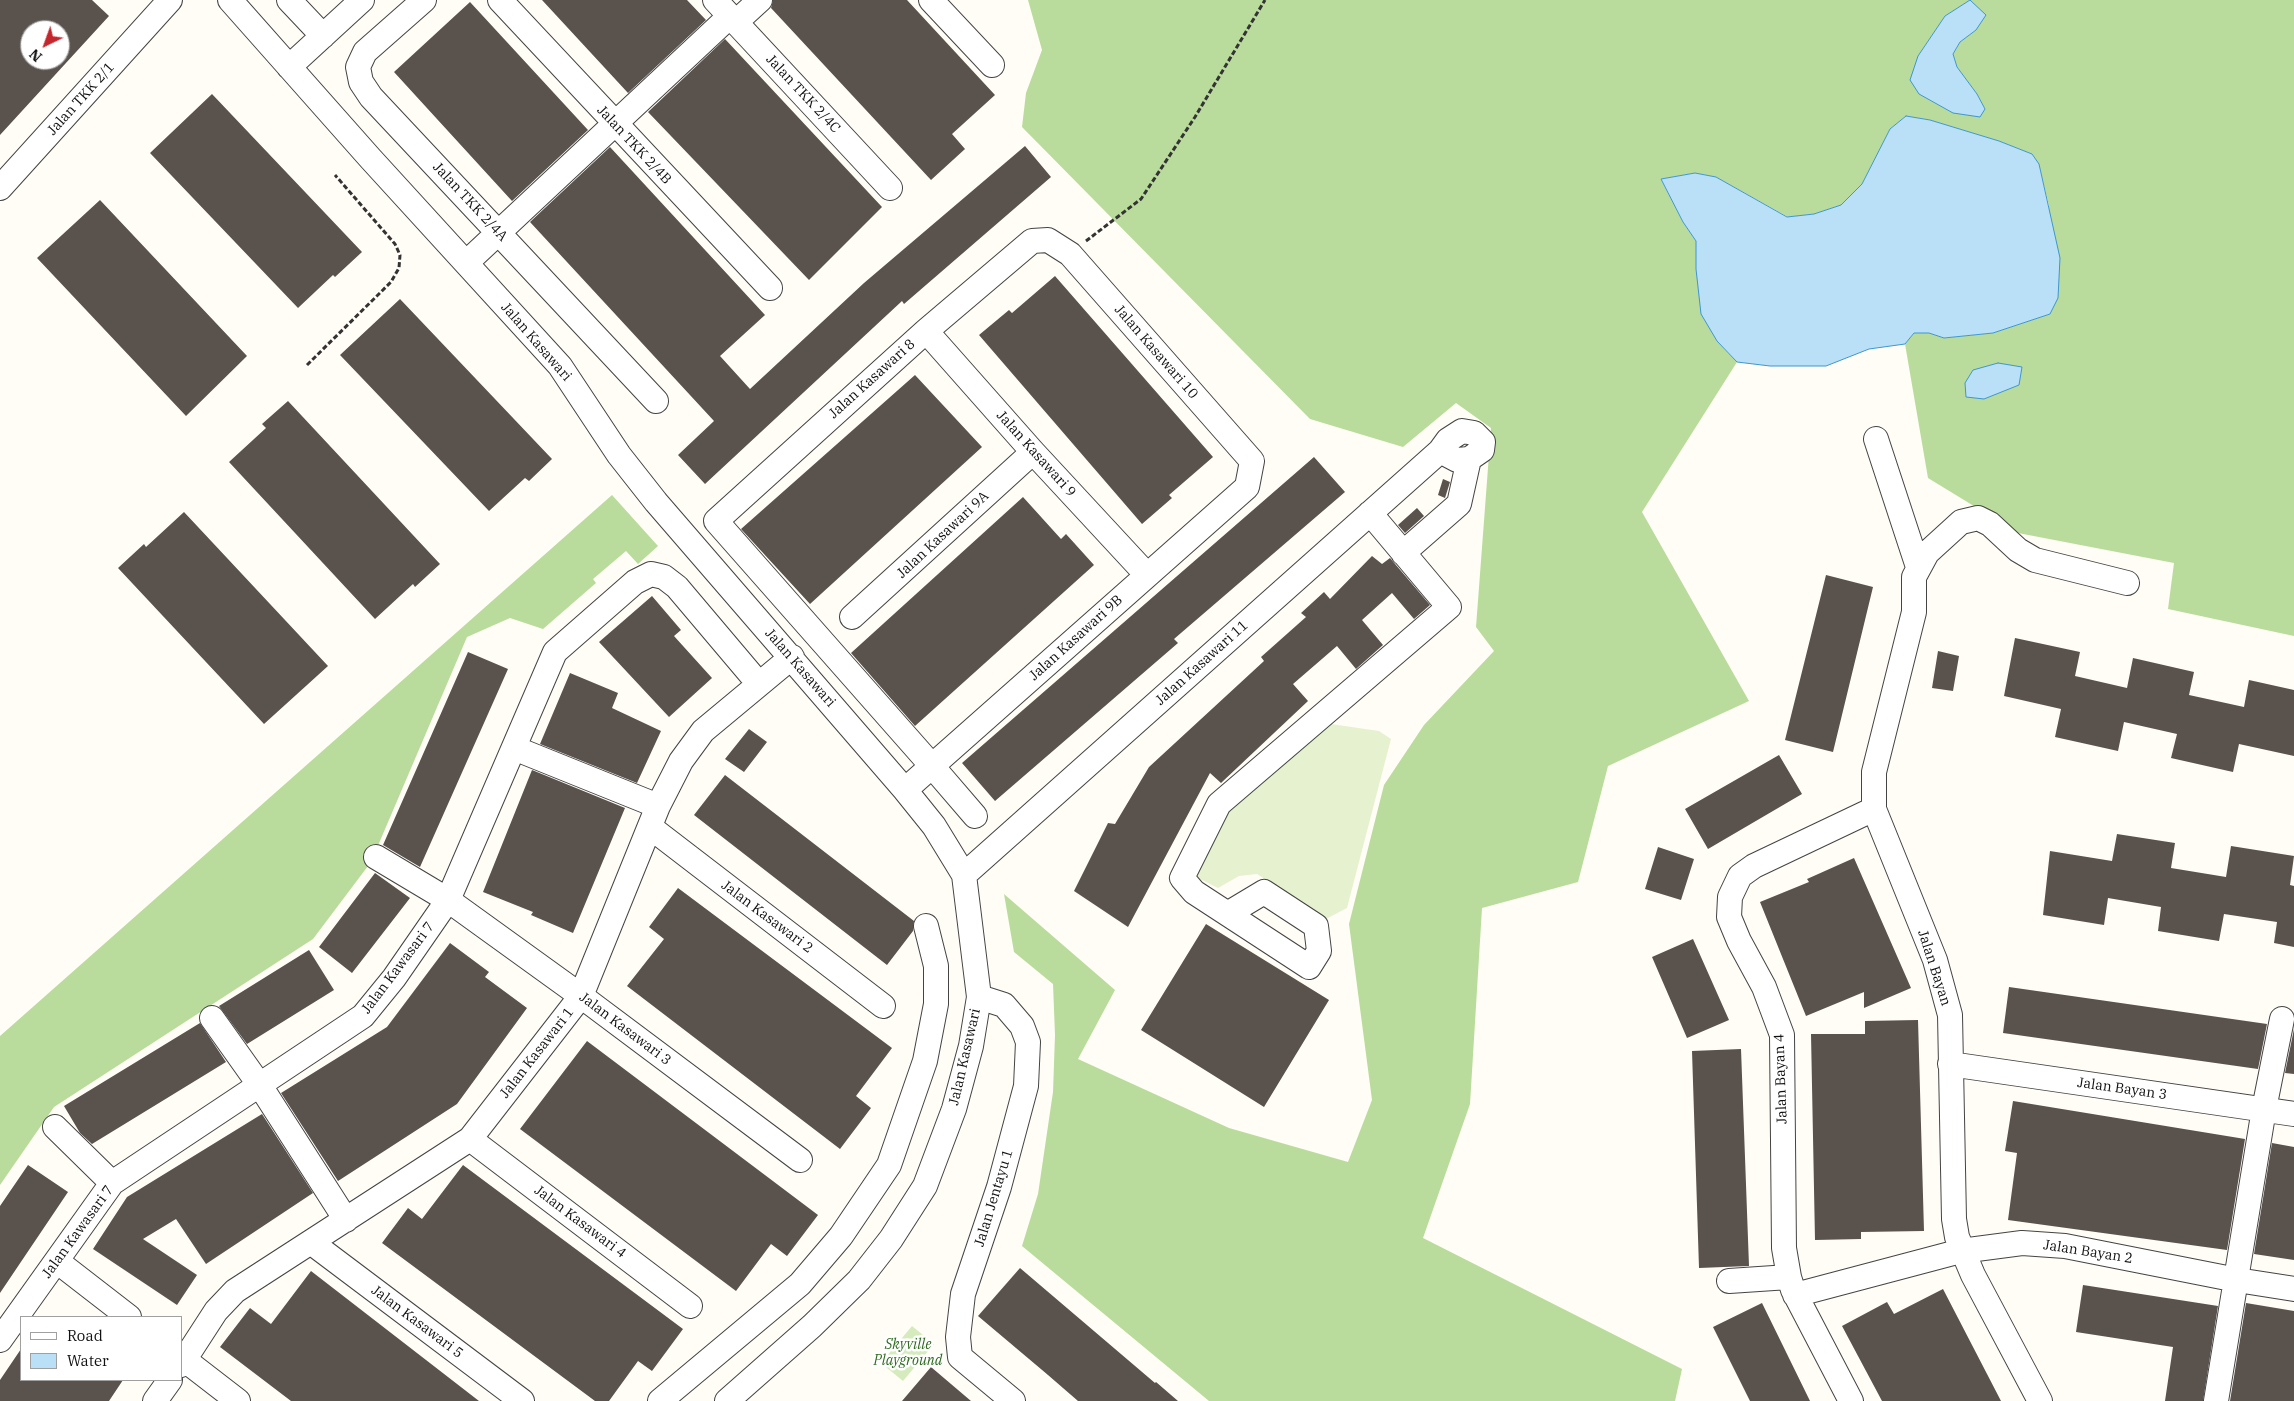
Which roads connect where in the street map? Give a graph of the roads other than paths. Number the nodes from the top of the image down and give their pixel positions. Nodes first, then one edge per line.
1 (230, 0) edge
2 (289, 0) edge
3 (362, 0) edge
4 (424, 0) edge
5 (500, 0) edge
6 (760, 0) edge
7 (931, 0) edge
8 (162, 3) edge
9 (727, 13) edge
10 (323, 36) junction
11 (992, 65) dead end
12 (289, 67) junction
13 (614, 124) junction
14 (0, 188) edge
15 (890, 188) dead end
16 (498, 232) junction
17 (1032, 241) joint
18 (466, 263) junction
19 (770, 288) dead end
20 (926, 331) junction
21 (656, 401) dead end
22 (1876, 439) dead end
23 (1033, 452) junction
24 (1247, 486) joint
25 (1370, 513) junction
26 (1403, 553) junction
27 (1147, 575) junction
28 (1916, 578) junction
29 (2128, 583) dead end
30 (852, 617) dead end
31 (792, 657) junction
32 (759, 684) junction
33 (514, 748) junction
34 (932, 766) junction
35 (905, 790) junction
36 (1874, 809) junction
37 (975, 816) dead end
38 (654, 817) junction
39 (376, 857) dead end
40 (964, 875) junction
41 (448, 900) junction
42 (1228, 913) dead end
43 (926, 926) dead end
44 (581, 996) junction
45 (978, 997) junction
46 (884, 1006) dead end
47 (212, 1018) dead end
48 (2282, 1019) dead end
49 (1950, 1064) junction
50 (261, 1086) junction
51 (2264, 1108) junction
52 (2294, 1114) edge
53 (55, 1127) dead end
54 (470, 1139) junction
55 (800, 1160) dead end
56 (112, 1183) junction
57 (346, 1220) junction
58 (312, 1243) junction
59 (1961, 1250) junction
60 (58, 1262) junction
61 (2237, 1280) junction
62 (1728, 1281) dead end
63 (1792, 1286) junction
64 (2294, 1289) edge
65 (690, 1306) dead end
66 (128, 1316) edge
67 (0, 1340) edge
68 (182, 1361) edge
69 (169, 1381) edge
70 (155, 1401) edge
71 (238, 1401) edge
72 (522, 1401) edge
73 (660, 1401) edge
74 (728, 1401) edge
75 (1013, 1401) edge
76 (1850, 1401) edge
77 (2040, 1401) edge
78 (2216, 1401) edge

1 - 12 street, Jalan Kasawari
2 - 10 street
3 - 10 street
4 - 16 street, Jalan TKK 2/4A
5 - 13 street, Jalan TKK 2/4B
6 - 9 street
7 - 11 street
8 - 14 street, Jalan TKK 2/1
9 - 13 street
9 - 15 street, Jalan TKK 2/4C
10 - 12 street
12 - 18 street, Jalan Kasawari
13 - 16 street
13 - 19 street, Jalan TKK 2/4B
16 - 18 street
16 - 21 street, Jalan TKK 2/4A
17 - 20 street, Jalan Kasawari 8
17 - 24 street, Jalan Kasawari 10
18 - 31 street, Jalan Kasawari
20 - 23 street, Jalan Kasawari 9
20 - 34 street, Jalan Kasawari 8
22 - 28 street
23 - 27 street, Jalan Kasawari 9
23 - 30 street, Jalan Kasawari 9A
24 - 27 street, Jalan Kasawari 9B
25 - 26 street
25 - 26 street, Jalan Kasawari 11
25 - 40 street, Jalan Kasawari 11
26 - 42 street
27 - 34 street, Jalan Kasawari 9B
28 - 29 street
28 - 36 street, Jalan Bayan
31 - 32 street, Jalan Kasawari 1
31 - 35 street, Jalan Kasawari
32 - 33 street, Jalan Kawasari 7
32 - 38 street, Jalan Kasawari 1
33 - 38 street, Jalan Kasawari 2
33 - 41 street, Jalan Kawasari 7
34 - 35 street, Jalan Kasawari 9B
34 - 37 street
35 - 40 street, Jalan Kasawari
36 - 49 street, Jalan Bayan
36 - 63 street, Jalan Bayan 4
38 - 44 street, Jalan Kasawari 1
38 - 46 street, Jalan Kasawari 2
39 - 41 street, Jalan Kasawari 3
40 - 45 street, Jalan Kasawari
41 - 44 street, Jalan Kasawari 3
41 - 50 street, Jalan Kawasari 7
43 - 73 street
44 - 54 street, Jalan Kasawari 1
44 - 55 street, Jalan Kasawari 3
45 - 74 street, Jalan Kasawari
45 - 75 street, Jalan Jentayu 1
47 - 50 street
48 - 51 street
49 - 51 street, Jalan Bayan 3
49 - 59 street, Jalan Bayan
50 - 56 street, Jalan Kawasari 7
50 - 57 street
51 - 52 street, Jalan Bayan 3
51 - 61 street
53 - 56 street
54 - 57 street, Jalan Kasawari 1
54 - 65 street, Jalan Kasawari 4
56 - 60 street, Jalan Kawasari 7
57 - 58 street, Jalan Kasawari 1
58 - 68 street, Jalan Kasawari 1
58 - 72 street, Jalan Kasawari 5
59 - 61 street, Jalan Bayan 2
59 - 63 street, Jalan Bayan 2
59 - 77 street, Jalan Bayan
60 - 66 street
60 - 67 street, Jalan Kawasari 7
61 - 64 street, Jalan Bayan 2
61 - 78 street
62 - 63 street, Jalan Bayan 2
63 - 76 street, Jalan Bayan 4
68 - 71 street
69 - 70 street

